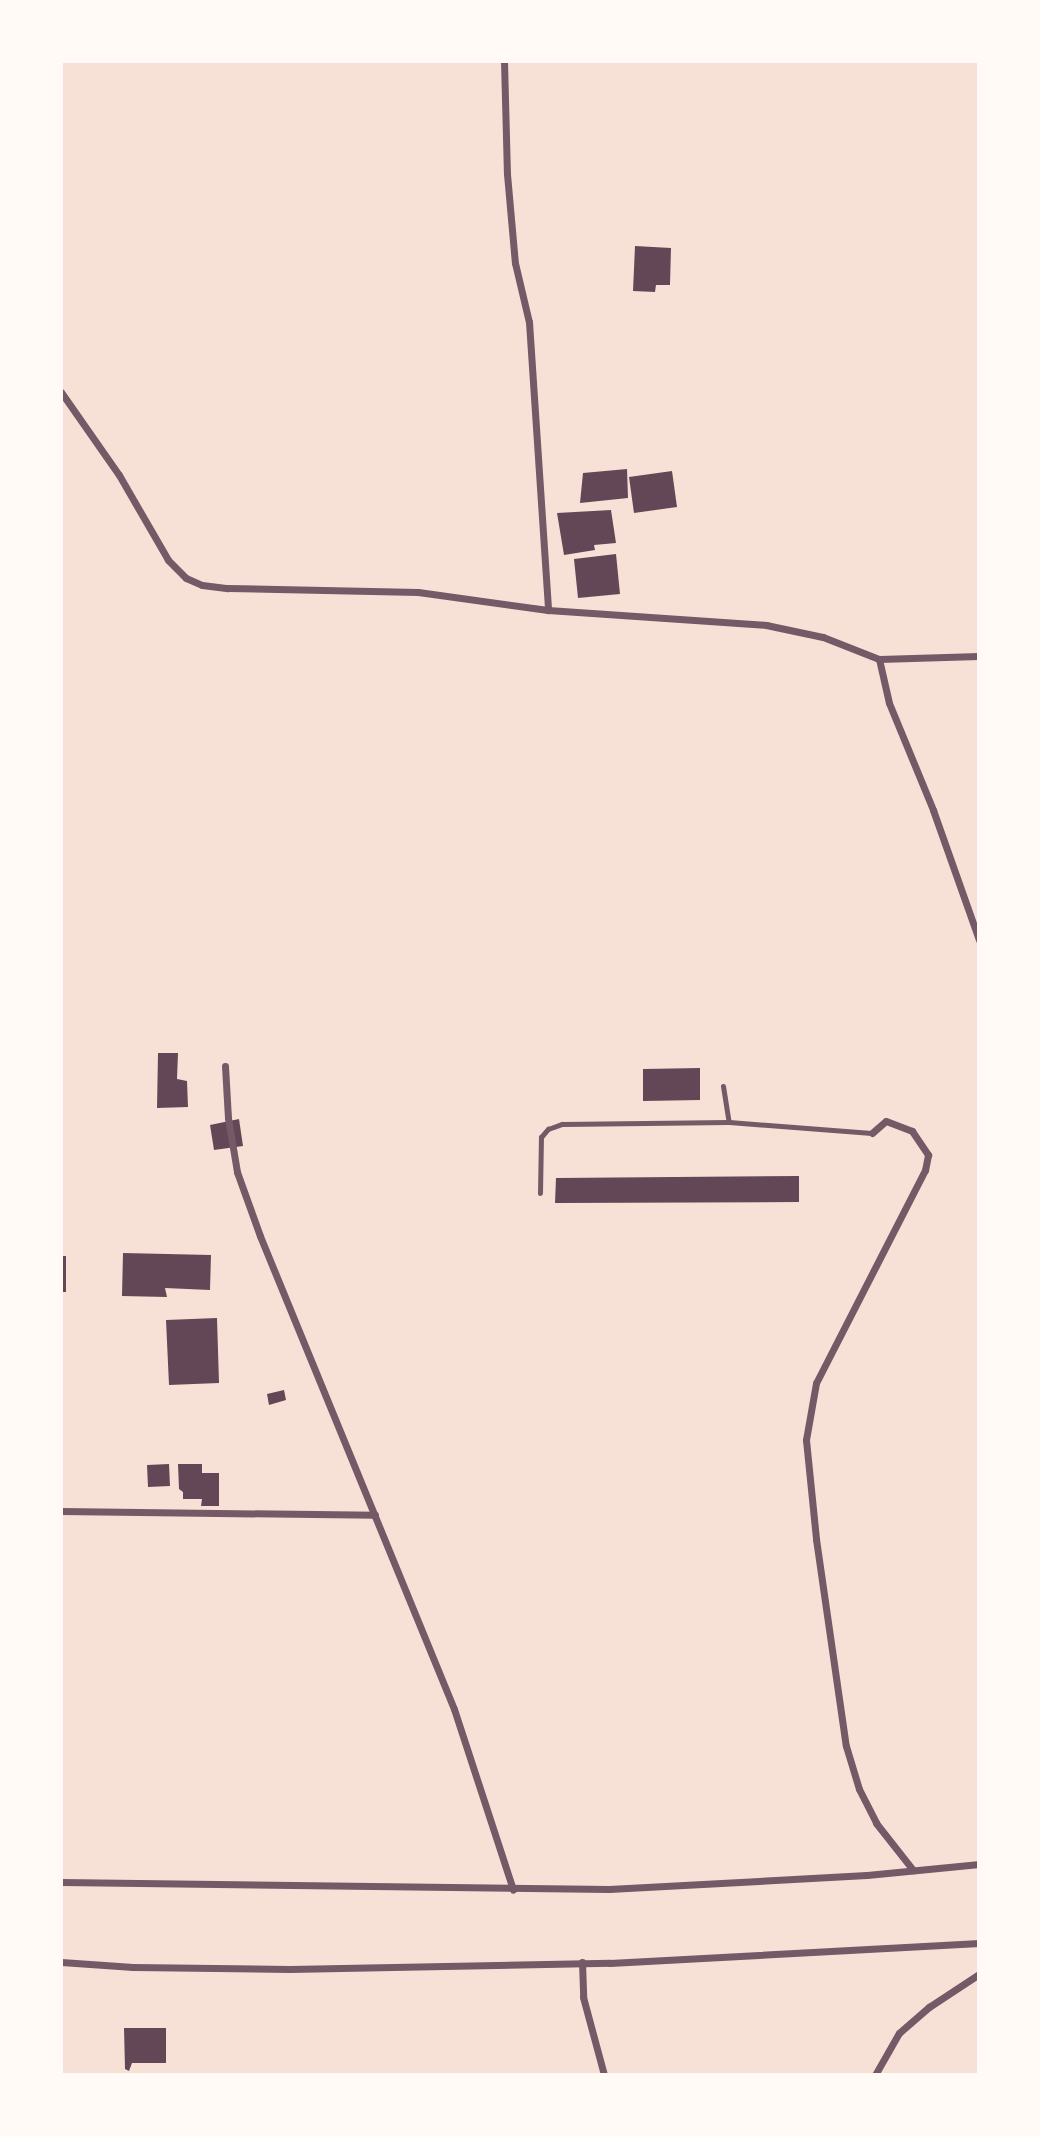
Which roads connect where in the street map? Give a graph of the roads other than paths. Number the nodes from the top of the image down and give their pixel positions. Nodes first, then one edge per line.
1 (503, 61) edge
2 (61, 392) edge
3 (548, 610) junction
4 (979, 656) edge
5 (879, 659) junction
6 (978, 936) edge
7 (225, 1066) dead end
8 (723, 1086) dead end
9 (729, 1122) junction
10 (873, 1133) joint
11 (540, 1193) dead end
12 (61, 1511) edge
13 (375, 1515) junction
14 (979, 1864) edge
15 (913, 1870) junction
16 (61, 1882) edge
17 (513, 1890) junction
18 (979, 1943) edge
19 (61, 1962) edge
20 (582, 1962) junction
21 (979, 1974) edge
22 (604, 2075) edge
23 (875, 2075) edge

1 - 3 street
2 - 3 street
3 - 5 street
4 - 5 street
5 - 6 street
7 - 13 street
8 - 9 lane
9 - 10 lane
9 - 11 lane
10 - 15 street
12 - 13 street
13 - 17 street
14 - 15 street
15 - 17 street
16 - 17 street
18 - 20 street
19 - 20 street
20 - 22 street
21 - 23 street

